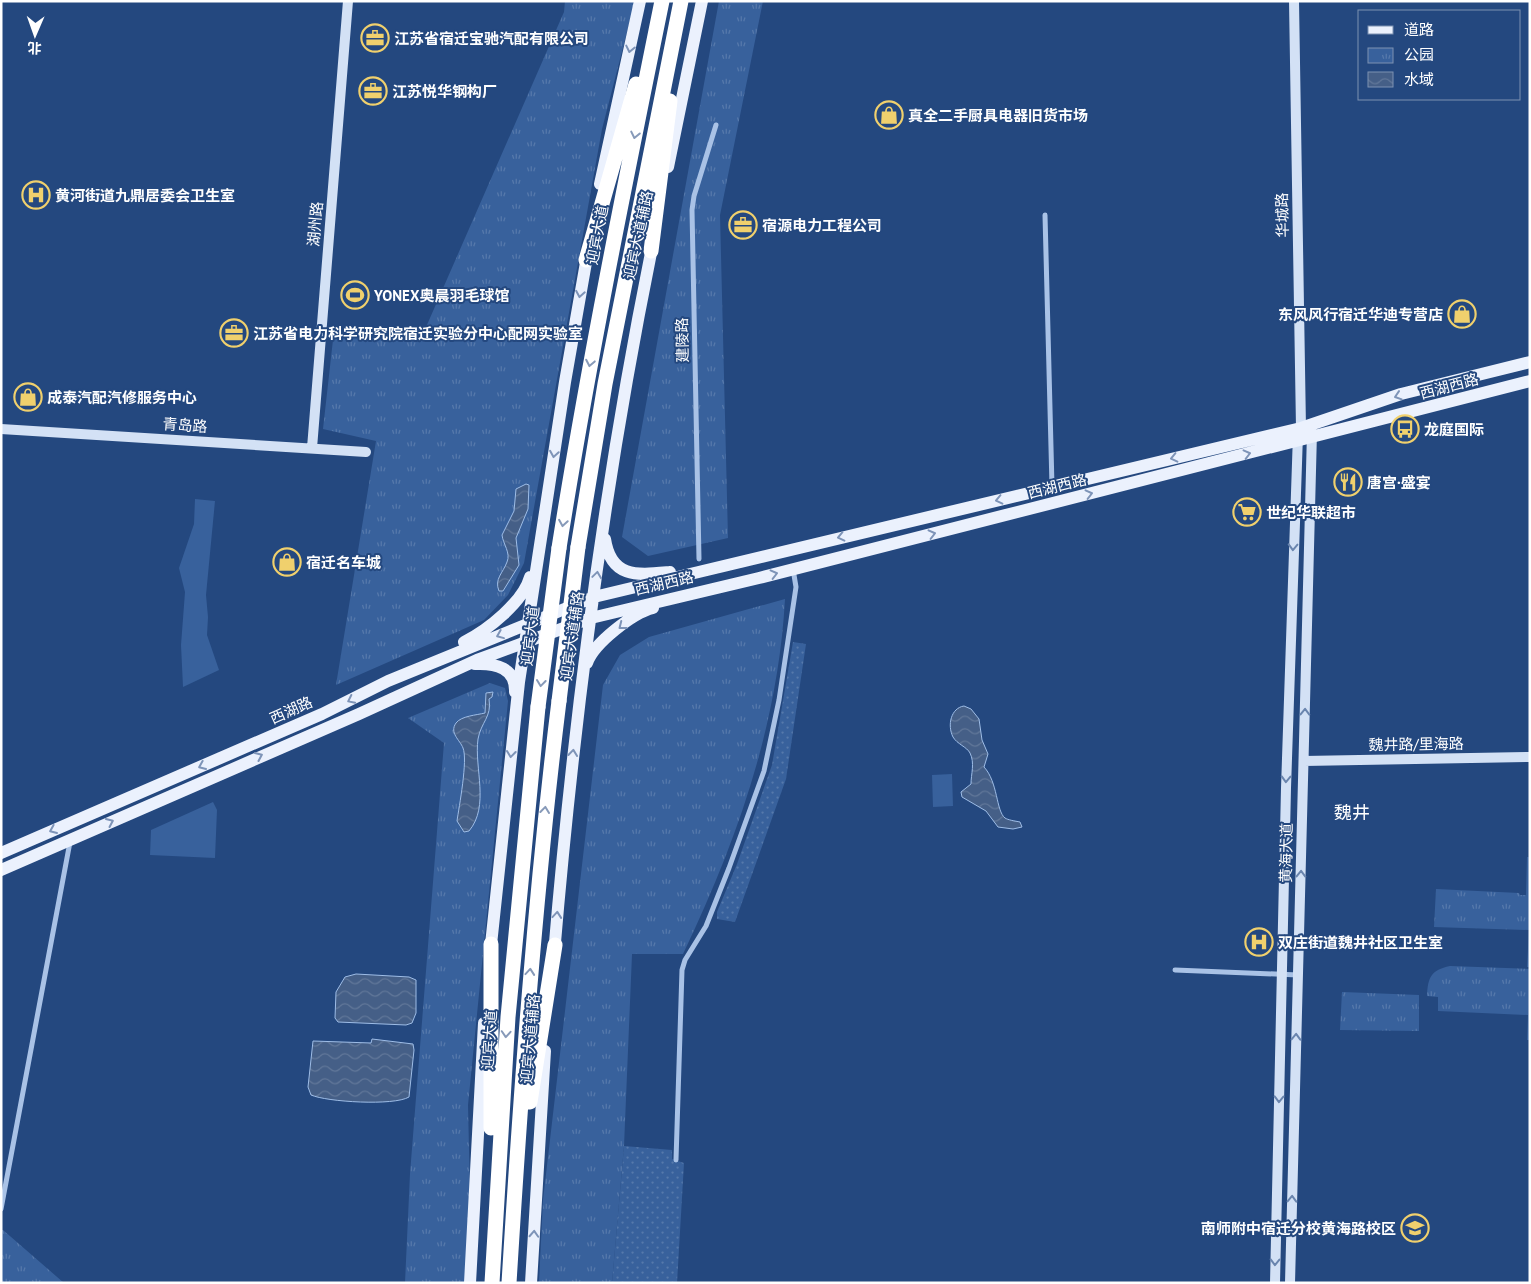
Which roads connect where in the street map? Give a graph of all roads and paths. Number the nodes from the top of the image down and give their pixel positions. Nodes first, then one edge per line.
1 (348, 1) edge
2 (640, 1) edge
3 (662, 1) edge
4 (681, 1) edge
5 (686, 1) edge
6 (702, 1) edge
7 (1294, 1) edge
8 (716, 124) dead end
9 (1045, 215) dead end
10 (651, 251) junction
11 (586, 260) junction
12 (1530, 362) edge
13 (1530, 381) edge
14 (1, 429) edge
15 (1302, 430) junction
16 (1312, 438) junction
17 (312, 448) junction
18 (366, 452) dead end
19 (1052, 487) junction
20 (603, 528) junction
21 (540, 543) junction
22 (785, 550) junction
23 (699, 564) junction
24 (793, 569) junction
25 (749, 580) junction
26 (594, 597) junction
27 (591, 618) junction
28 (528, 624) junction
29 (525, 642) junction
30 (388, 681) junction
31 (386, 702) junction
32 (577, 716) junction
33 (514, 733) junction
34 (1530, 757) edge
35 (1304, 761) junction
36 (71, 839) junction
37 (1, 853) edge
38 (1, 870) edge
39 (491, 944) junction
40 (555, 945) junction
41 (1175, 970) dead end
42 (1282, 974) junction
43 (1298, 975) junction
44 (676, 1160) dead end
45 (1, 1209) edge
46 (470, 1283) edge
47 (491, 1283) edge
48 (510, 1283) edge
49 (517, 1283) edge
50 (531, 1283) edge
51 (1275, 1283) edge
52 (1290, 1283) edge

1 - 17 street, 湖州路
2 -> 11 main road
3 - 11 highway
3 -> 47 highway, 迎宾大道, bridge
48 -> 4 highway, bridge
5 - 10 highway
6 - 10 main road, 迎宾大道辅路
7 - 15 street, 华城路
8 - 23 street, 建陵路
9 - 19 street
10 - 20 main road, 迎宾大道辅路
11 -> 21 main road
12 -> 15 main road, 西湖西路
13 - 16 main road, 西湖西路
14 - 17 street, 青岛路
15 - 16 main road, 西湖西路
15 -> 19 main road, 西湖西路
24 -> 15 main road, 西湖西路
15 -> 42 street, 黄海大道
35 -> 16 street, 黄海大道
17 - 18 street, 青岛路
19 -> 22 main road, 西湖西路
20 - 23 main road
26 -> 20 main road, 迎宾大道辅路
21 - 28 main road
21 - 30 main road
22 - 23 main road
22 - 26 main road, 西湖西路
25 -> 24 main road, 西湖西路
24 - 44 street
25 - 27 main road, 西湖西路
25 -> 32 main road
26 - 27 main road, 迎宾大道辅路
26 - 28 main road, 西湖路
27 - 29 main road, 西湖路
27 - 32 main road, 迎宾大道辅路
28 - 29 main road
28 -> 30 main road, 西湖路
29 - 31 main road, 西湖路
29 - 33 main road
30 -> 37 main road, 西湖路
31 - 33 main road
36 -> 31 main road, 西湖路
40 -> 32 main road, 迎宾大道辅路
33 -> 39 main road
34 - 35 street, 魏井路/里海路
43 -> 35 street, 黄海大道
36 - 38 main road, 西湖路
36 - 45 street
39 - 46 main road
39 - 47 highway
40 - 49 highway
50 -> 40 main road, 迎宾大道辅路
41 - 42 street
42 - 43 street
42 -> 51 street, 黄海大道
52 -> 43 street, 黄海大道

